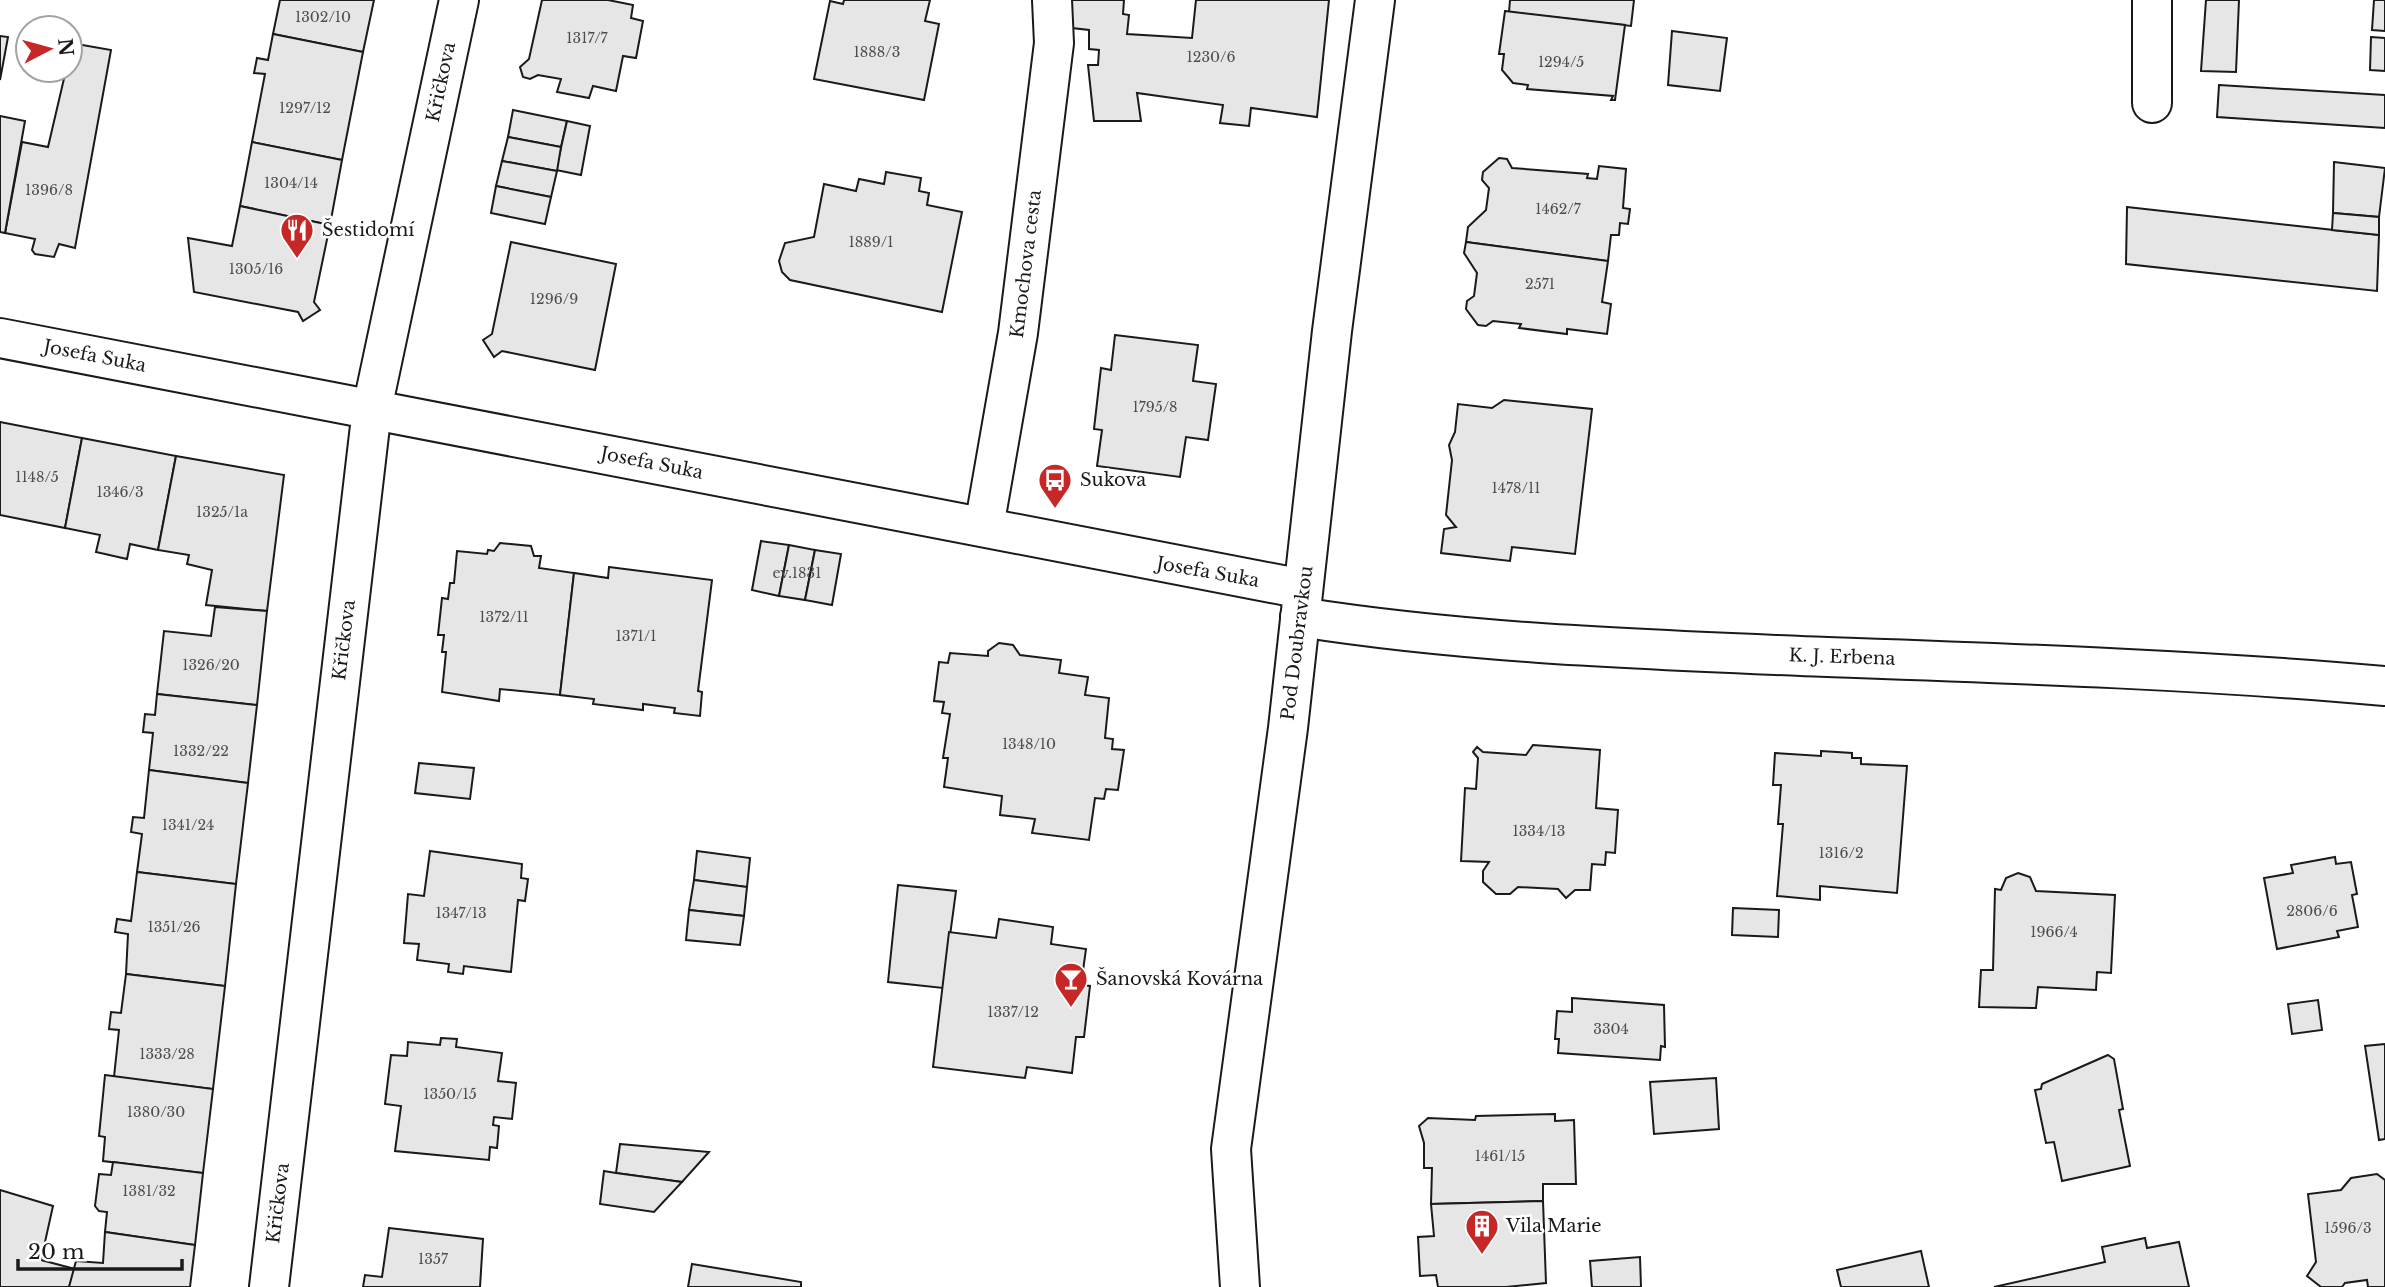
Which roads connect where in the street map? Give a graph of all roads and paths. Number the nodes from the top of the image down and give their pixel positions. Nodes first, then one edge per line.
1 (459, 0) edge
2 (1052, 0) edge
3 (1374, 0) edge
4 (2152, 0) edge
5 (2152, 103) dead end
6 (0, 338) edge
7 (372, 409) junction
8 (984, 527) junction
9 (1302, 603) junction
10 (2385, 686) edge
11 (269, 1287) edge
12 (1240, 1287) edge

1 - 7 street, Křičkova
2 - 8 street, Kmochova cesta
3 - 9 street, Pod Doubravkou
4 - 5 street
6 - 7 street, Josefa Suka
7 - 8 street, Josefa Suka
7 - 11 street, Křičkova
8 - 9 street, Josefa Suka
9 - 10 street, K. J. Erbena
9 - 12 street, Pod Doubravkou

